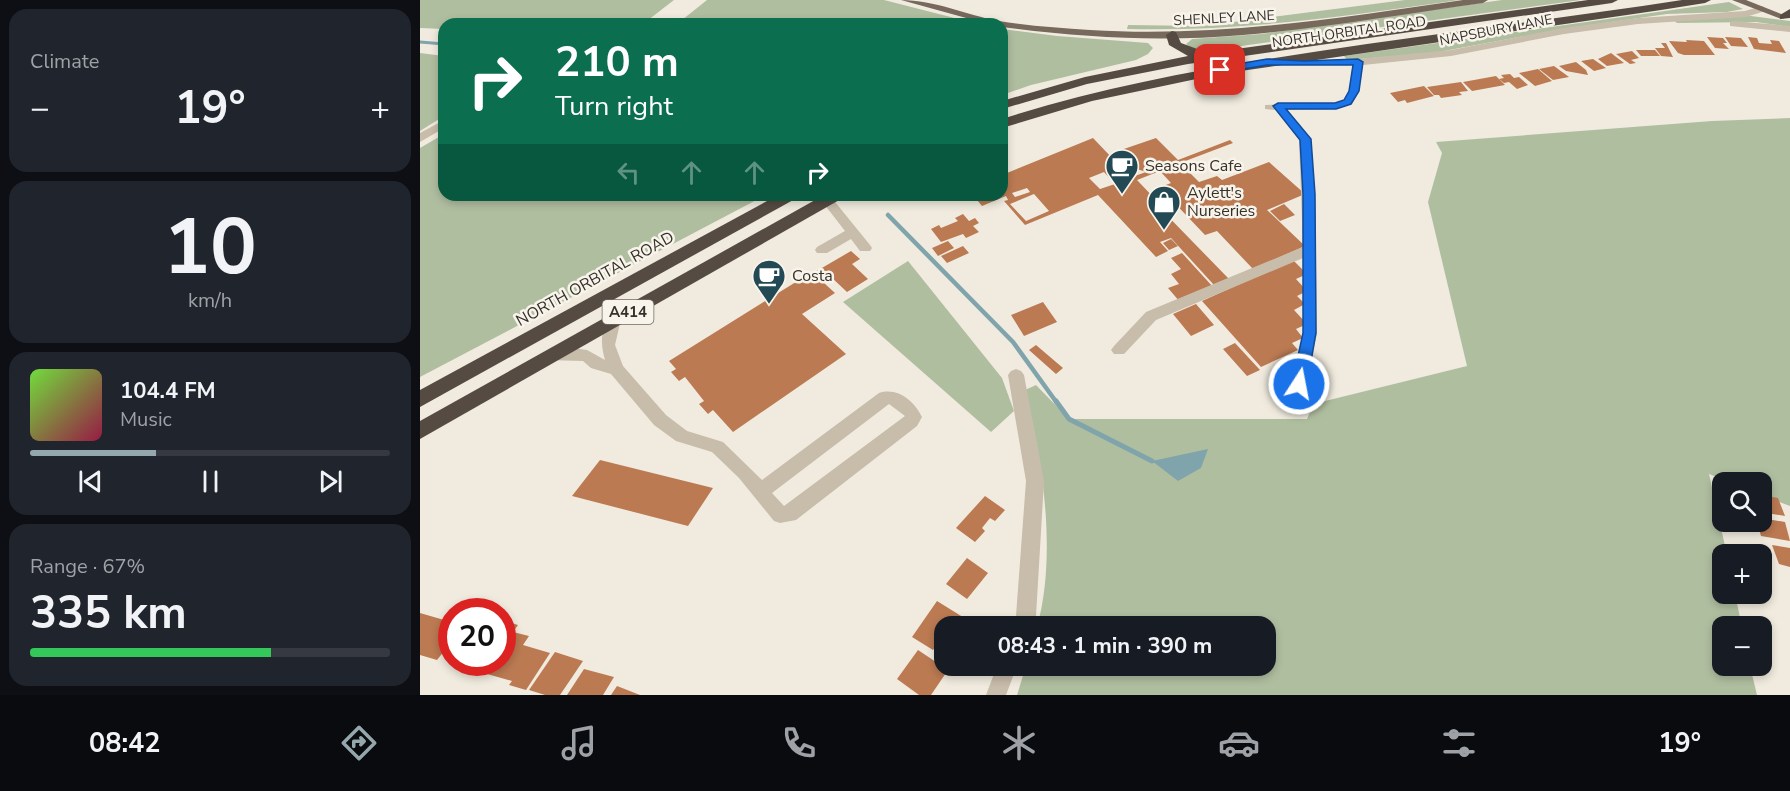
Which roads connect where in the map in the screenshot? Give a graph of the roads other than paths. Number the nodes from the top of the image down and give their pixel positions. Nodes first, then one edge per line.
1 (906, 0) edge
2 (1483, 0) edge
3 (1612, 0) edge
4 (1705, 0) edge
5 (1742, 2) edge
6 (1762, 9) junction
7 (1788, 16) edge
8 (977, 18) edge
9 (1638, 21) junction
10 (1008, 25) edge
11 (1790, 29) edge
12 (1174, 40) junction
13 (1225, 54) junction
14 (1267, 62) junction
15 (1358, 62) junction
16 (1148, 67) junction
17 (1008, 103) edge
18 (1008, 122) edge
19 (438, 127) edge
20 (420, 138) edge
21 (779, 201) edge
22 (825, 201) edge
23 (834, 201) edge
24 (852, 233) junction
25 (865, 248) dead end
26 (822, 250) dead end
27 (1308, 250) junction
28 (614, 319) junction
29 (1119, 350) dead end
30 (551, 356) junction
31 (616, 369) junction
32 (1016, 375) dead end
33 (1299, 384) dead end
34 (420, 399) edge
35 (420, 431) edge
36 (761, 491) junction
37 (1026, 616) edge
38 (1003, 676) edge
39 (996, 695) edge

1 - 8 main road, SHENLEY LANE
2 - 12 main road, SHENLEY LANE
3 - 13 highway, NORTH ORBITAL ROAD
4 - 14 highway, NORTH ORBITAL ROAD
5 - 6 main road
6 - 7 main road
6 - 9 street, NAPSBURY LANE
9 - 11 street, NAPSBURY LANE
9 - 15 street, NAPSBURY LANE
10 - 12 main road, SHENLEY LANE
12 - 13 highway
12 - 16 highway
13 - 16 highway, NORTH ORBITAL ROAD
14 - 15 highway
14 - 18 highway, NORTH ORBITAL ROAD
15 - 27 street
16 - 17 highway, NORTH ORBITAL ROAD
19 - 20 street
21 - 34 highway, NORTH ORBITAL ROAD / A414
22 - 28 highway, A414
23 - 24 street
24 - 25 street
24 - 26 street
27 - 29 street
27 - 33 street
28 - 30 highway, A414
28 - 31 street
30 - 31 street
30 - 35 highway, A414
31 - 36 street
32 - 37 street
36 - 36 street
38 - 39 street

